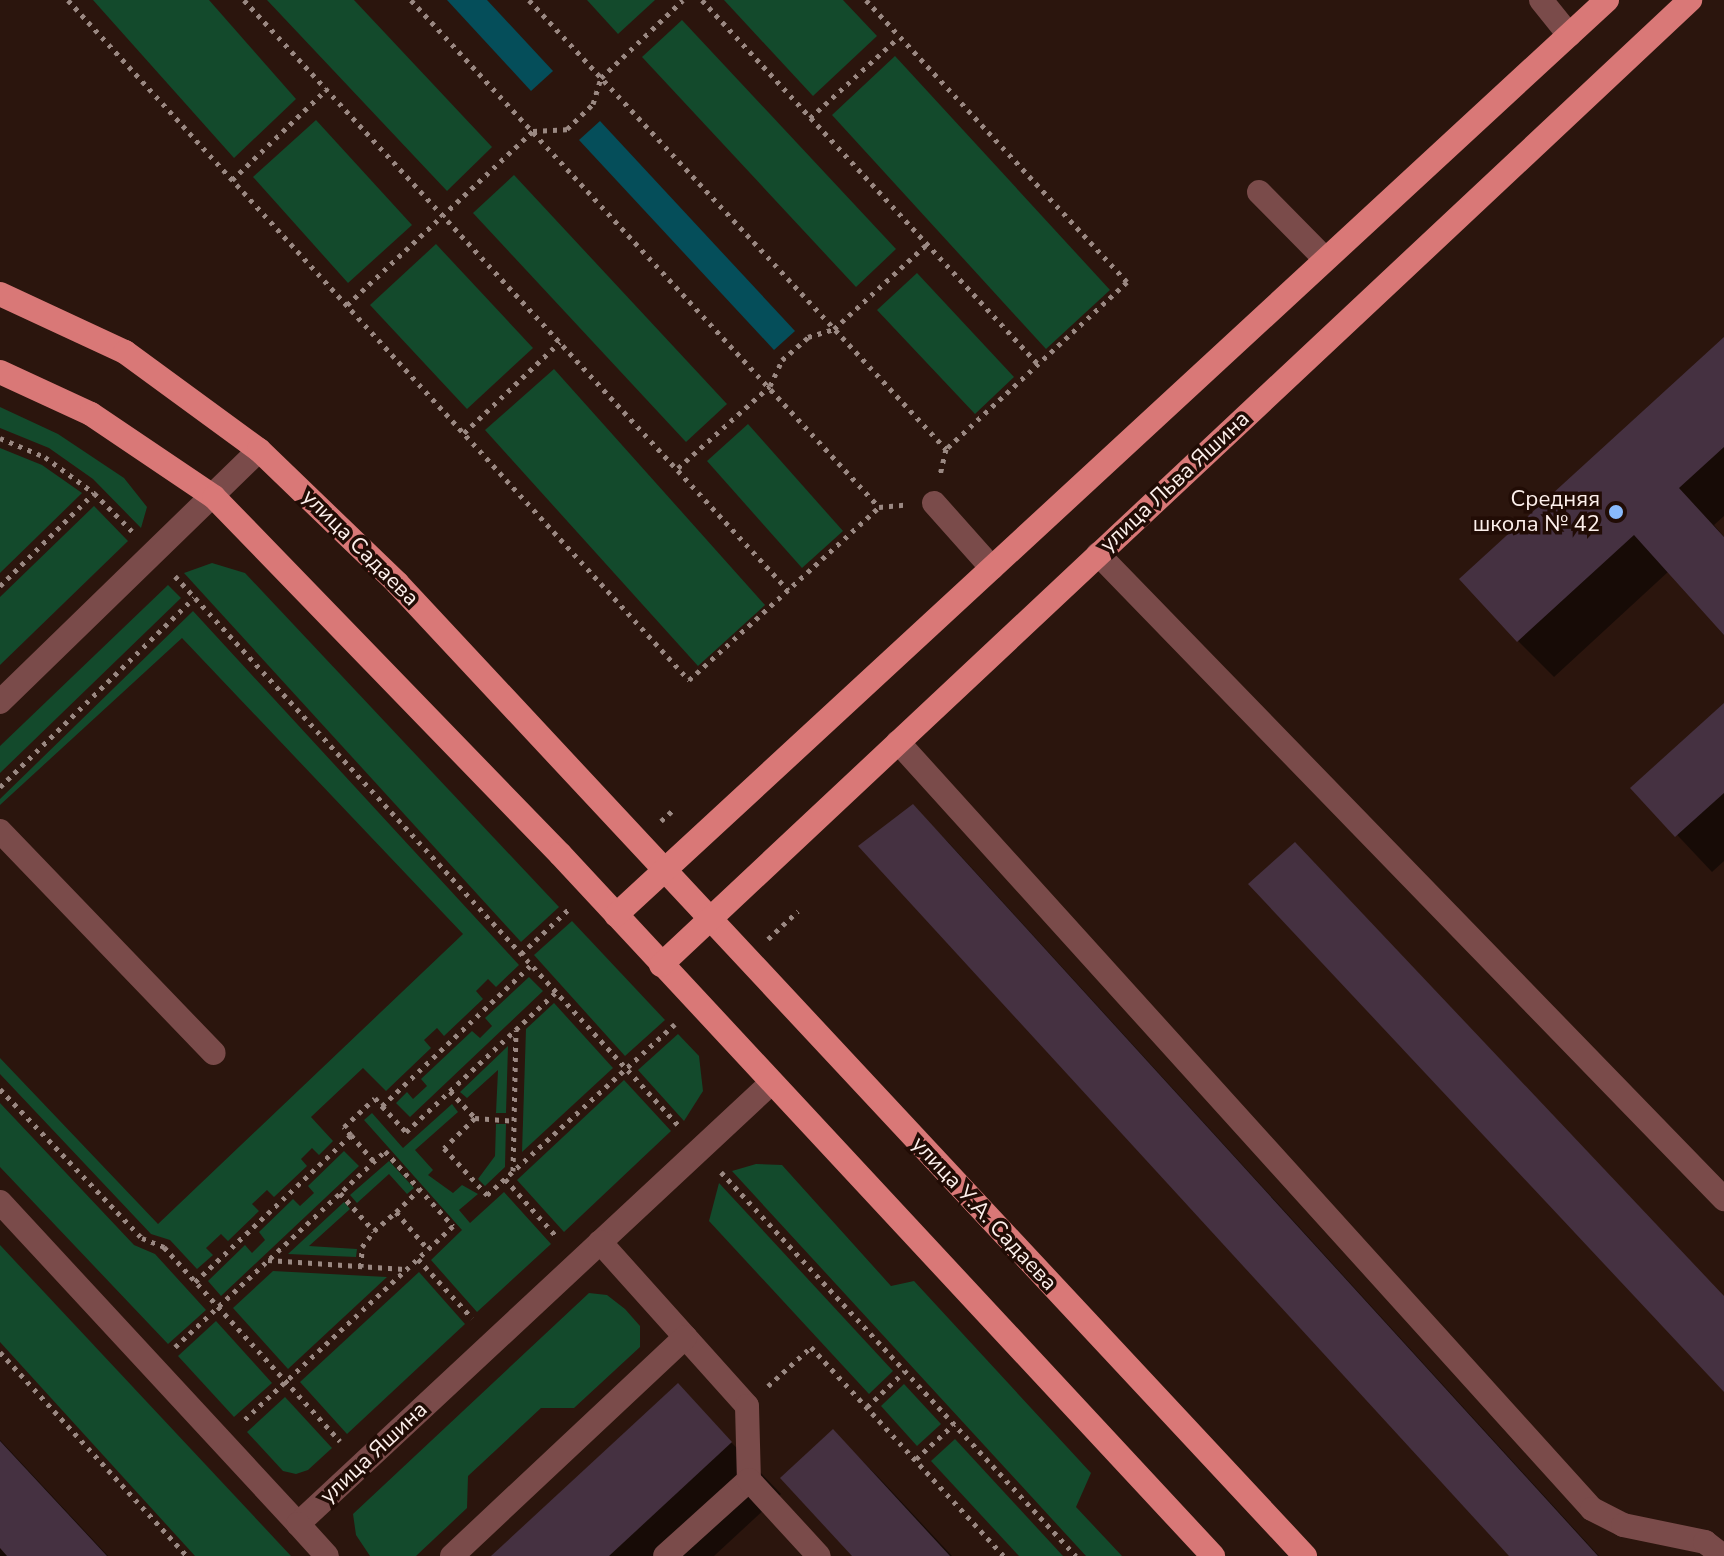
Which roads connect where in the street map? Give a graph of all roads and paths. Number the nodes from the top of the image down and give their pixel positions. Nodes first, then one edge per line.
1 (68, 0) edge
2 (244, 0) edge
3 (411, 0) edge
4 (529, 0) edge
5 (683, 0) edge
6 (702, 0) edge
7 (866, 0) edge
8 (1541, 0) edge
9 (1607, 0) edge
10 (1690, 0) edge
11 (1569, 35) junction
12 (899, 37) junction
13 (601, 78) junction
14 (327, 89) junction
15 (810, 118) junction
16 (533, 131) junction
17 (232, 180) junction
18 (1259, 192) dead end
19 (442, 215) junction
20 (927, 244) junction
21 (1324, 258) junction
22 (0, 294) edge
23 (347, 305) junction
24 (834, 329) junction
25 (560, 342) junction
26 (1039, 365) junction
27 (0, 372) edge
28 (770, 386) junction
29 (464, 433) junction
30 (0, 438) edge
31 (946, 449) junction
32 (259, 450) junction
33 (678, 468) junction
34 (94, 493) junction
35 (214, 497) junction
36 (934, 503) junction
37 (879, 507) junction
38 (155, 554) junction
39 (1098, 554) junction
40 (992, 568) junction
41 (0, 586) edge
42 (788, 590) junction
43 (194, 598) junction
44 (0, 702) edge
45 (898, 742) junction
46 (0, 787) edge
47 (0, 831) edge
48 (665, 870) junction
49 (798, 911) dead end
50 (616, 915) junction
51 (709, 919) junction
52 (746, 959) junction
53 (531, 965) junction
54 (661, 965) junction
55 (556, 992) junction
56 (696, 1004) junction
57 (516, 1029) junction
58 (214, 1053) dead end
59 (626, 1068) junction
60 (770, 1084) junction
61 (0, 1089) edge
62 (450, 1091) junction
63 (382, 1106) junction
64 (475, 1118) junction
65 (514, 1121) junction
66 (351, 1135) junction
67 (700, 1149) junction
68 (374, 1161) junction
69 (513, 1171) junction
70 (505, 1179) junction
71 (420, 1189) junction
72 (340, 1193) junction
73 (1724, 1199) edge
74 (0, 1202) edge
75 (396, 1212) junction
76 (374, 1231) junction
77 (556, 1236) dead end
78 (600, 1242) junction
79 (428, 1249) junction
80 (418, 1259) junction
81 (268, 1260) junction
82 (361, 1267) junction
83 (406, 1269) junction
84 (195, 1282) junction
85 (218, 1307) junction
86 (472, 1318) dead end
87 (685, 1337) junction
88 (172, 1350) dead end
89 (0, 1352) edge
90 (905, 1371) junction
91 (286, 1382) junction
92 (747, 1406) junction
93 (867, 1407) junction
94 (241, 1424) dead end
95 (954, 1424) junction
96 (340, 1442) dead end
97 (916, 1459) junction
98 (749, 1480) junction
99 (298, 1524) junction
100 (187, 1556) edge
101 (327, 1556) edge
102 (452, 1556) edge
103 (665, 1556) edge
104 (819, 1556) edge
105 (1004, 1556) edge
106 (1076, 1556) edge
107 (1213, 1556) edge
108 (1305, 1556) edge
109 (1723, 1556) edge

1 - 17 path
2 - 14 path
3 - 16 path
4 - 13 path
5 - 13 path
6 - 15 path
7 - 12 path
8 - 11 street
9 - 11 main road
10 - 39 main road, улица Льва Яшина
11 - 21 main road
12 - 15 path
12 - 26 path
13 - 16 path
13 - 24 path
14 - 17 path
14 - 19 path
15 - 20 path
16 - 19 path
16 - 28 path
17 - 23 path
18 - 21 street
19 - 23 path
19 - 25 path
20 - 24 path
20 - 26 path
21 - 40 main road
22 - 32 main road, улица Садаева
23 - 29 path
24 - 28 path
24 - 31 path
25 - 29 path
25 - 33 path
26 - 31 path
27 - 35 main road
28 - 33 path
28 - 37 path
29 - 42 path
30 - 34 path
31 - 36 path
32 - 35 street
32 - 48 main road, улица Садаева
33 - 42 path
34 - 38 path
34 - 41 path
35 - 38 street
35 - 50 main road
36 - 37 path
36 - 40 street
37 - 42 path
38 - 43 path
38 - 44 street
39 - 45 main road, улица Льва Яшина
39 - 73 street
40 - 48 main road
43 - 46 path
43 - 53 path
45 - 51 main road, улица Льва Яшина
45 - 109 street
47 - 58 street
48 - 50 main road
48 - 51 main road, улица У.А. Садаева
49 - 52 path
50 - 54 main road
51 - 52 main road, улица У.А. Садаева
51 - 54 main road, улица Льва Яшина
52 - 108 main road, улица У.А. Садаева
53 - 55 path
53 - 63 path
54 - 56 main road
55 - 57 path
55 - 59 path
56 - 59 path
56 - 60 main road
57 - 62 path
57 - 65 path
59 - 67 path
59 - 69 path
60 - 67 street, улица Яшина
60 - 107 main road
61 - 84 path
62 - 63 path
62 - 64 path
63 - 66 path
64 - 65 path
64 - 70 path
65 - 69 path
66 - 68 path
66 - 84 path
67 - 78 street, улица Яшина
67 - 90 path
68 - 71 path
68 - 72 path
69 - 70 path
70 - 77 path
71 - 75 path
71 - 79 path
72 - 76 path
72 - 81 path
74 - 99 street
75 - 76 path
75 - 79 path
76 - 82 path
78 - 87 street
78 - 99 street, улица Яшина
79 - 80 path
80 - 83 path
80 - 86 path
81 - 82 path
81 - 85 path
82 - 83 path
83 - 91 path
84 - 85 path
85 - 88 path
85 - 91 path
87 - 92 street
87 - 102 street
89 - 100 path
90 - 93 path
90 - 95 path
91 - 94 path
91 - 96 path
92 - 93 path
92 - 98 street
93 - 97 path
95 - 97 path
95 - 106 path
97 - 105 path
98 - 103 street
98 - 104 street
99 - 101 street

